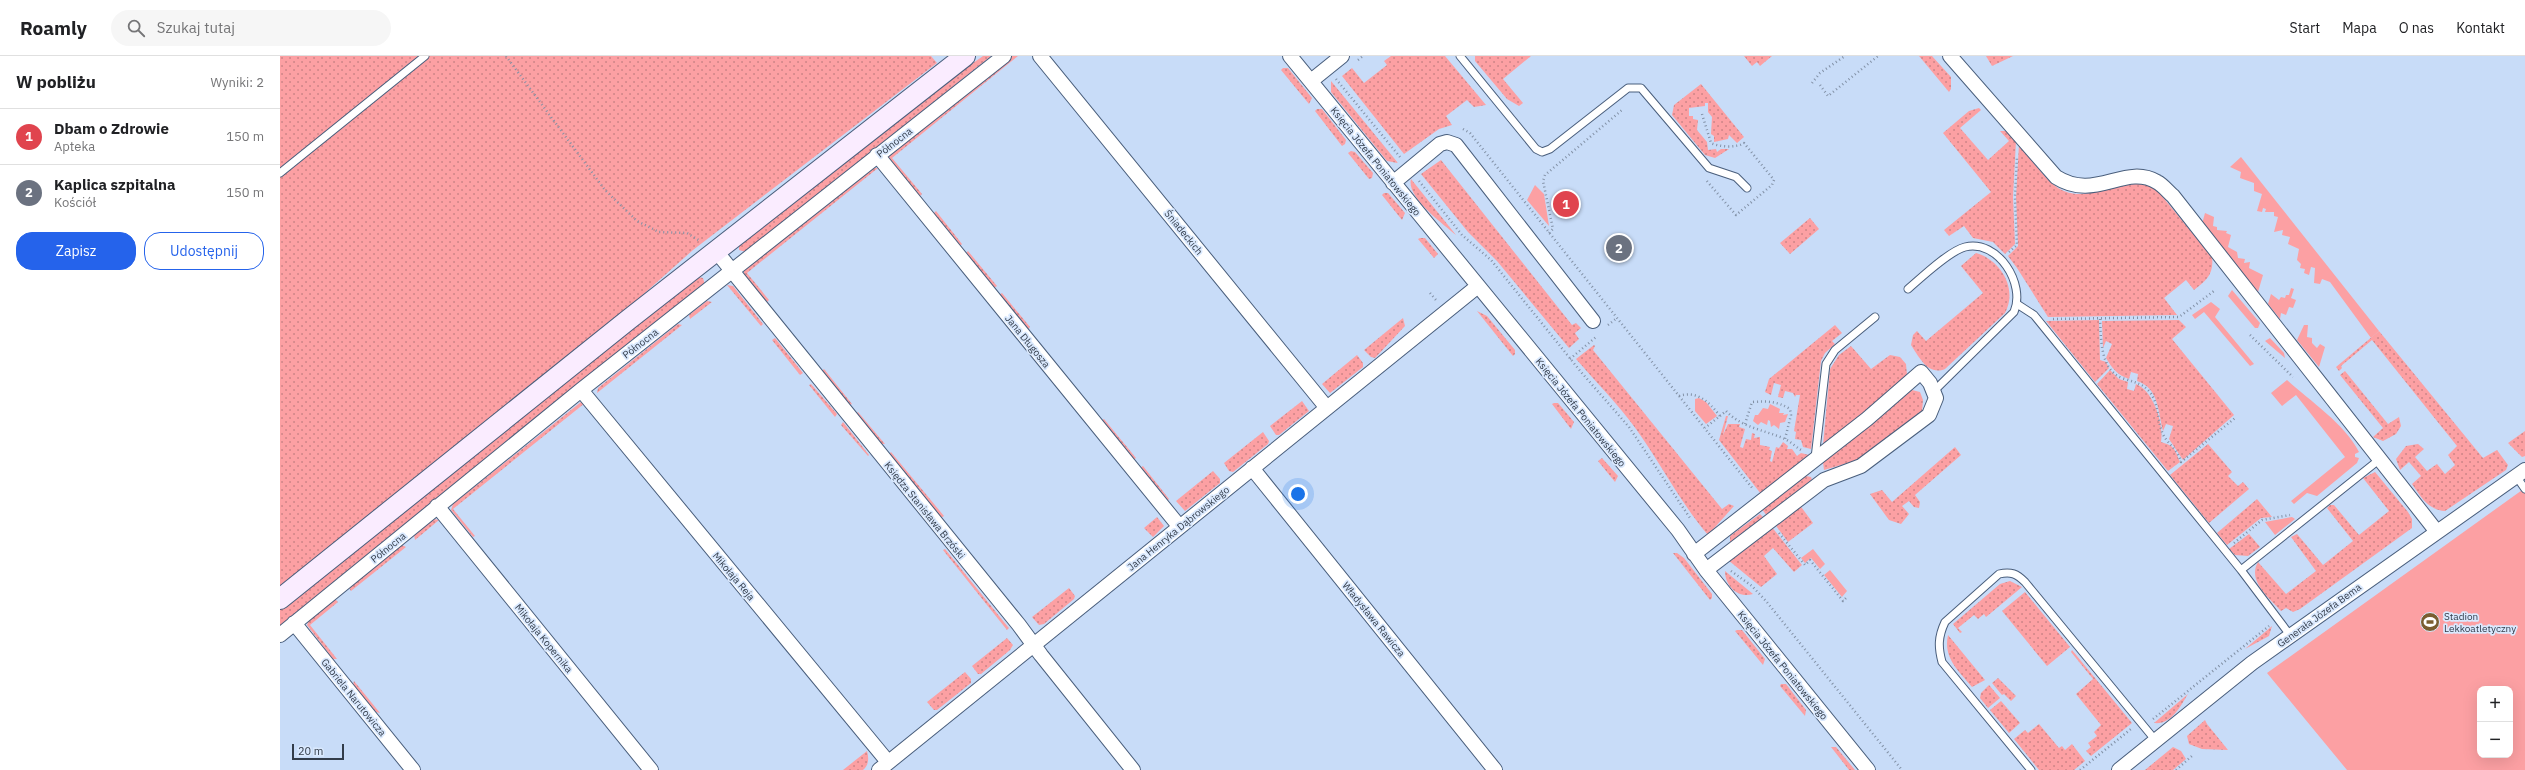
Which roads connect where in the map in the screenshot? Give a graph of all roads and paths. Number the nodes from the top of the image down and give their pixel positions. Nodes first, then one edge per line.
1 (426, 56) edge
2 (506, 56) edge
3 (965, 56) edge
4 (1004, 56) edge
5 (1040, 56) edge
6 (1290, 56) edge
7 (1342, 56) edge
8 (1460, 56) edge
9 (1845, 56) edge
10 (1878, 56) edge
11 (1950, 56) edge
12 (1328, 68) junction
13 (1311, 81) junction
14 (1812, 83) dead end
15 (1820, 85) dead end
16 (1629, 105) dead end
17 (1702, 114) dead end
18 (2018, 136) junction
19 (877, 155) junction
20 (1409, 168) junction
21 (280, 173) edge
22 (1705, 178) dead end
23 (1393, 183) junction
24 (1747, 188) dead end
25 (1549, 233) dead end
26 (716, 251) junction
27 (2005, 257) dead end
28 (731, 271) junction
29 (1478, 286) junction
30 (1908, 289) dead end
31 (2214, 292) dead end
32 (2017, 304) junction
33 (1875, 317) dead end
34 (1617, 318) dead end
35 (2050, 319) dead end
36 (2100, 319) junction
37 (1599, 327) junction
38 (2250, 335) dead end
39 (1570, 359) junction
40 (2294, 378) dead end
41 (581, 390) junction
42 (1934, 390) junction
43 (1679, 396) dead end
44 (1327, 408) junction
45 (1720, 416) junction
46 (2235, 418) dead end
47 (1744, 424) junction
48 (1705, 428) dead end
49 (1785, 439) junction
50 (1815, 457) junction
51 (2380, 459) junction
52 (1252, 468) junction
53 (2520, 473) edge
54 (2525, 489) edge
55 (437, 506) junction
56 (2298, 513) dead end
57 (1691, 518) dead end
58 (1769, 521) junction
59 (1179, 526) junction
60 (2437, 532) junction
61 (2225, 550) junction
62 (1694, 554) junction
63 (1720, 557) junction
64 (1706, 570) junction
65 (2241, 570) junction
66 (1846, 598) dead end
67 (280, 599) edge
68 (294, 623) junction
69 (280, 635) edge
70 (2290, 635) junction
71 (1033, 645) junction
72 (2156, 741) junction
73 (2193, 755) dead end
74 (883, 766) edge
75 (413, 770) edge
76 (651, 770) edge
77 (1133, 770) edge
78 (1496, 770) edge
79 (1868, 770) edge
80 (1902, 770) edge
81 (2031, 770) edge
82 (2119, 770) edge
83 (2176, 770) edge

1 - 21 lane
2 - 26 path
3 - 26 main road
4 - 19 street, Północna
5 - 44 street, Śniadeckich
6 - 13 street, Księcia Józefa Poniatowskiego
7 - 12 street
8 - 24 lane
9 - 14 path
10 - 15 path
11 - 18 street
12 - 13 street
12 - 20 path
13 - 23 street, Księcia Józefa Poniatowskiego
16 - 25 path
17 - 22 path
18 - 27 path
18 - 51 street
19 - 28 street, Północna
19 - 59 street, Jana Długosza
20 - 23 street
20 - 37 street
20 - 39 path
23 - 29 street, Księcia Józefa Poniatowskiego
26 - 28 street, Księdza Stanisława Brzóski
26 - 67 main road
28 - 41 street, Północna
28 - 71 street, Księdza Stanisława Brzóski
29 - 44 street, Jana Henryka Dąbrowskiego
29 - 62 street, Księcia Józefa Poniatowskiego
30 - 32 lane
31 - 36 path
32 - 42 lane
32 - 61 lane
33 - 50 lane
34 - 37 path
35 - 36 path
36 - 46 path
37 - 39 path
38 - 40 path
39 - 57 path
41 - 55 street, Północna
41 - 74 street, Mikołaja Reja
42 - 50 street
42 - 58 street
43 - 45 path
44 - 52 street, Jana Henryka Dąbrowskiego
45 - 47 path
45 - 48 path
47 - 49 path
47 - 49 path
49 - 50 path
50 - 62 street
51 - 60 street
51 - 65 lane
52 - 59 street, Jana Henryka Dąbrowskiego
52 - 78 street, Władysława Rawicza
53 - 54 lane
53 - 60 street, Generała Józefa Bema
55 - 68 street, Północna
55 - 76 street, Mikołaja Kopernika
56 - 61 path
58 - 63 street
58 - 66 path
59 - 71 street, Jana Henryka Dąbrowskiego
60 - 70 street, Generała Józefa Bema
61 - 65 lane
62 - 64 street, Księcia Józefa Poniatowskiego
63 - 64 street
63 - 80 path
64 - 79 street, Księcia Józefa Poniatowskiego
65 - 70 lane
68 - 69 street, Północna
68 - 75 street, Gabriela Narutowicza
70 - 72 street, Generała Józefa Bema
71 - 74 street, Jana Henryka Dąbrowskiego
71 - 77 street, Księdza Stanisława Brzóski
72 - 81 lane
72 - 82 street, Generała Józefa Bema
73 - 83 path

